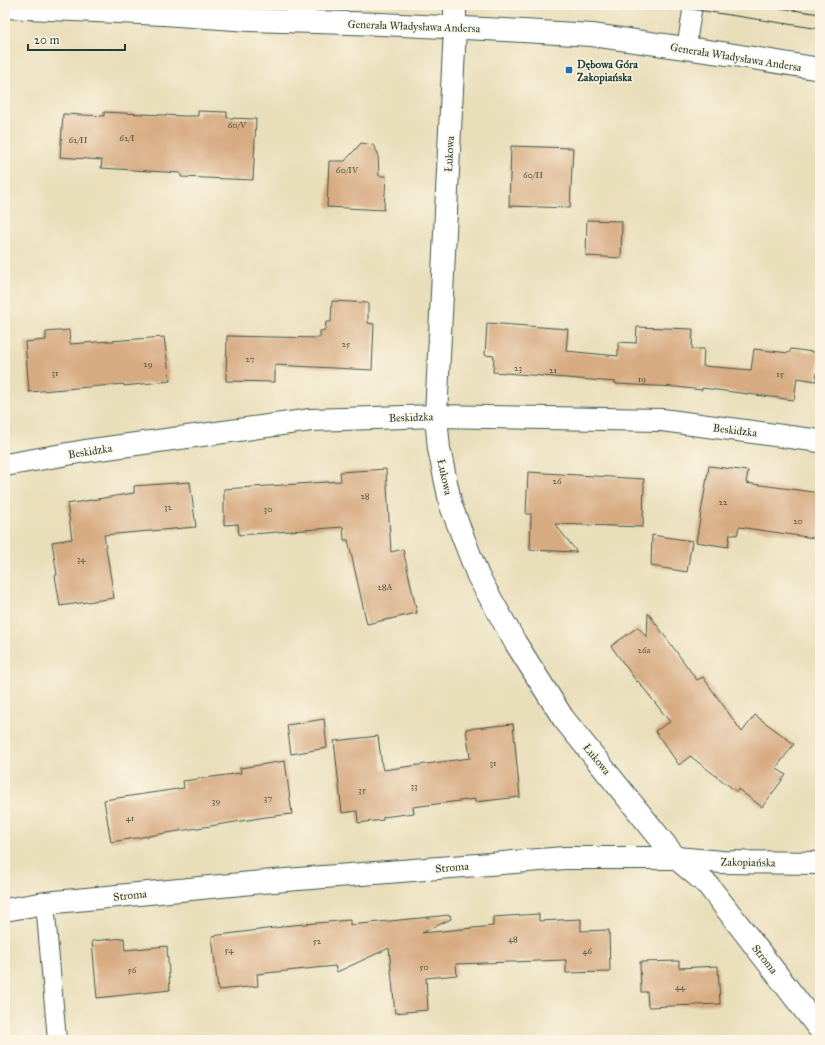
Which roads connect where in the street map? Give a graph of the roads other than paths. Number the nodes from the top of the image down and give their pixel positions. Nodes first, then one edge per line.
1 (455, 5) edge
2 (693, 5) edge
3 (5, 6) edge
4 (455, 28) junction
5 (686, 49) junction
6 (820, 69) edge
7 (436, 416) junction
8 (820, 441) edge
9 (5, 465) edge
10 (676, 858) junction
11 (820, 863) edge
12 (45, 904) junction
13 (5, 910) edge
14 (820, 1030) edge
15 (57, 1040) edge

1 - 4 street, Łukowa
2 - 5 lane
3 - 4 street, Generała Władysława Andersa
4 - 5 street, Generała Władysława Andersa
4 - 7 street, Łukowa
5 - 6 street, Generała Władysława Andersa
7 - 8 street, Beskidzka
7 - 9 street, Beskidzka
7 - 10 street, Łukowa
10 - 11 street, Zakopiańska
10 - 12 street, Stroma
10 - 14 street, Stroma
12 - 13 street, Stroma
12 - 15 lane

